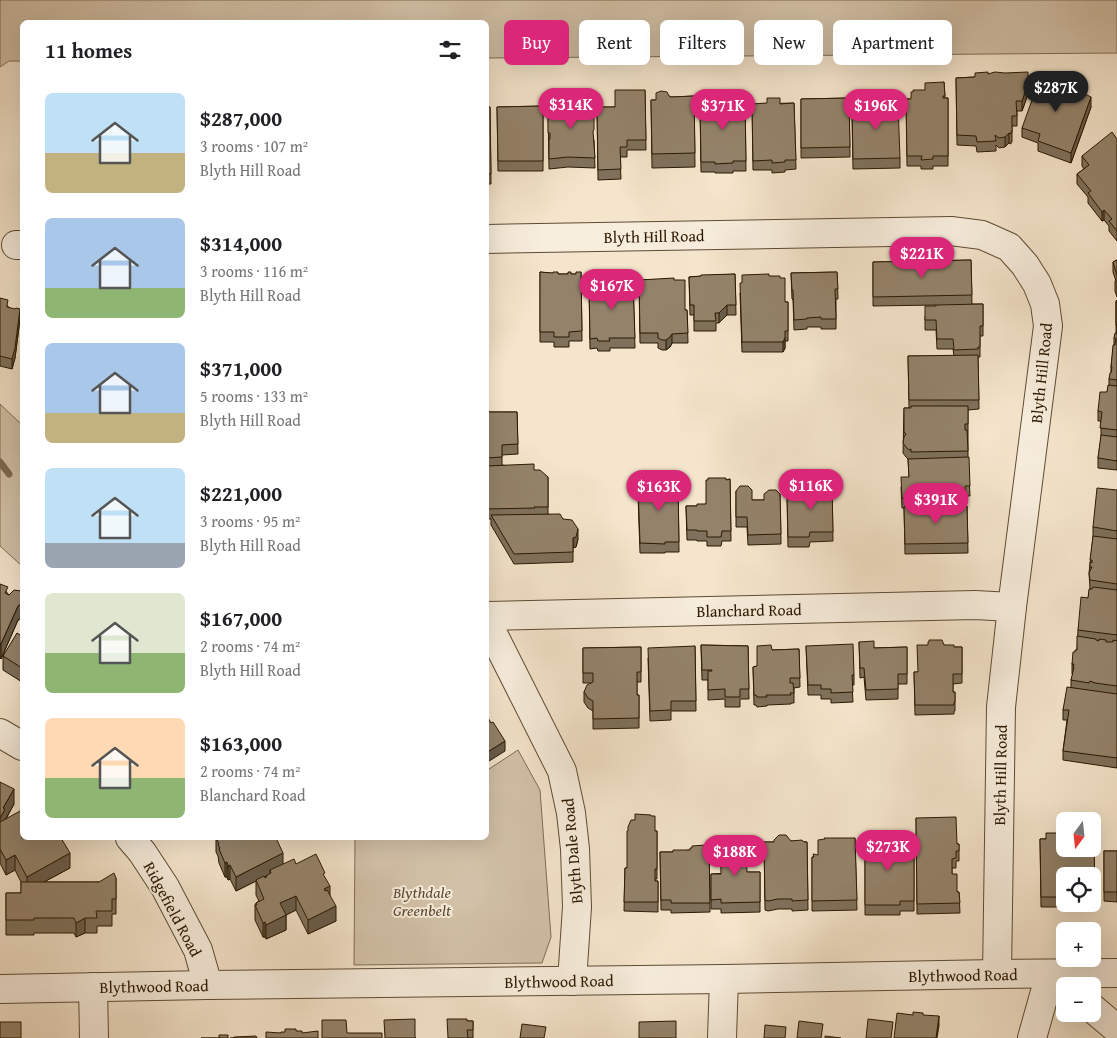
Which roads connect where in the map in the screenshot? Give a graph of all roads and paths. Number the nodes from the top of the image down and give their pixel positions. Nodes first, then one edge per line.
1 (489, 239) edge
2 (1012, 607) junction
3 (489, 616) edge
4 (489, 626) edge
5 (0, 733) edge
6 (20, 745) edge
7 (132, 840) edge
8 (1117, 973) edge
9 (997, 974) junction
10 (1056, 977) edge
11 (1078, 977) edge
12 (724, 979) junction
13 (572, 981) junction
14 (208, 985) junction
15 (93, 987) junction
16 (0, 989) edge
17 (1056, 998) edge
18 (1101, 1016) edge
19 (1117, 1029) edge
20 (94, 1038) edge
21 (722, 1038) edge
22 (1032, 1038) edge

1 - 2 street, Blyth Hill Road
2 - 3 street, Blanchard Road
2 - 9 street, Blyth Hill Road
4 - 13 street, Blyth Dale Road
5 - 6 street
7 - 14 street, Ridgefield Road
8 - 11 street, Blythwood Road
9 - 10 street, Blythwood Road
9 - 12 street, Blythwood Road
12 - 13 street, Blythwood Road
12 - 21 street
13 - 14 street, Blythwood Road
14 - 15 street, Blythwood Road
15 - 16 street, Blythwood Road
15 - 20 street
17 - 22 street
18 - 19 street

